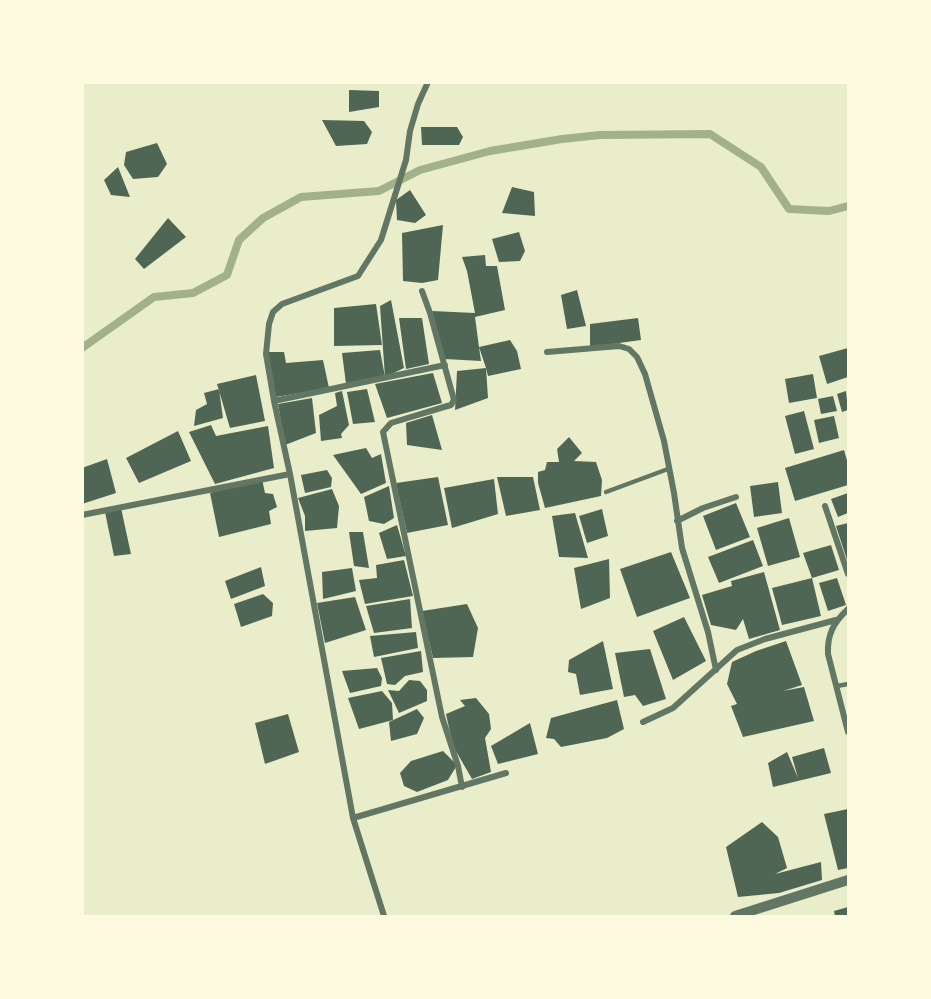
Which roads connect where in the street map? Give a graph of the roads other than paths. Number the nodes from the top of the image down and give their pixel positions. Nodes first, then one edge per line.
1 (428, 82) edge
2 (422, 291) dead end
3 (547, 352) dead end
4 (445, 365) junction
5 (274, 401) junction
6 (668, 469) junction
7 (290, 474) junction
8 (606, 492) dead end
9 (736, 497) dead end
10 (825, 506) dead end
11 (82, 516) edge
12 (676, 521) junction
13 (849, 574) edge
14 (849, 609) edge
15 (836, 620) junction
16 (716, 670) junction
17 (849, 684) edge
18 (837, 686) junction
19 (643, 722) dead end
20 (849, 732) edge
21 (506, 773) dead end
22 (462, 787) junction
23 (353, 818) junction
24 (849, 880) edge
25 (384, 916) edge
26 (735, 916) edge

1 - 5 street
2 - 4 street
3 - 6 street
4 - 5 street
4 - 22 street
5 - 7 street
6 - 8 lane
6 - 12 street
7 - 11 street
7 - 23 street
9 - 12 street
10 - 13 street
12 - 16 street
14 - 15 street
15 - 16 street
15 - 18 street
16 - 19 street
17 - 18 lane
18 - 20 street
21 - 22 street
22 - 23 street
23 - 25 street
24 - 26 street

